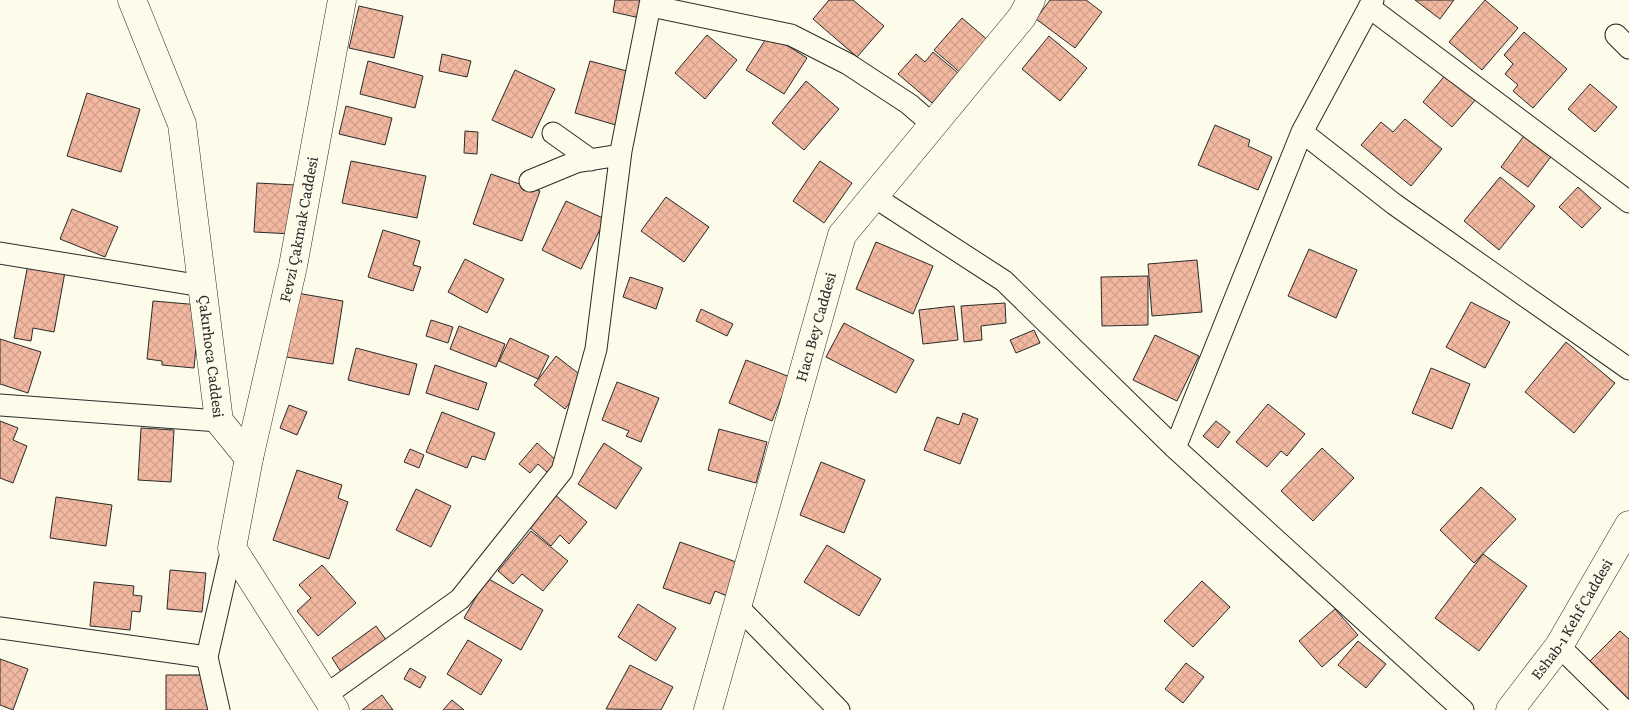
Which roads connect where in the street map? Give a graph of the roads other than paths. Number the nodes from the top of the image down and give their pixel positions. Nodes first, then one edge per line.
1 (132, 0) edge
2 (342, 0) edge
3 (1031, 0) edge
4 (651, 3) edge
5 (1371, 3) edge
6 (932, 124) junction
7 (1302, 132) junction
8 (553, 133) dead end
9 (620, 155) junction
10 (591, 160) junction
11 (530, 181) dead end
12 (873, 196) junction
13 (1629, 202) edge
14 (0, 252) edge
15 (202, 286) junction
16 (1629, 369) edge
17 (0, 405) edge
18 (219, 421) junction
19 (1176, 448) junction
20 (249, 458) junction
21 (1629, 525) edge
22 (232, 548) junction
23 (738, 606) junction
24 (0, 628) edge
25 (1559, 646) junction
26 (207, 657) junction
27 (330, 703) edge
28 (219, 710) edge
29 (708, 710) edge
30 (839, 710) edge
31 (1463, 710) edge
32 (1510, 710) edge
33 (1624, 710) edge

1 - 15 street, Çakırhoca Caddesi
2 - 20 street, Fevzi Çakmak Caddesi
3 - 6 street, Hacı Bey Caddesi
4 - 6 street
4 - 9 street
5 - 7 street
5 - 13 street
6 - 12 street, Hacı Bey Caddesi
7 - 16 street
7 - 19 street
8 - 10 street
9 - 10 street
9 - 27 street
10 - 11 street
12 - 19 street
12 - 23 street, Hacı Bey Caddesi
14 - 15 street
15 - 18 street, Çakırhoca Caddesi
17 - 18 street
18 - 20 street, Çakırhoca Caddesi
19 - 31 street
20 - 22 street
21 - 25 street, Eshab-ı Kehf Caddesi
22 - 26 street
22 - 27 street
23 - 29 street, Hacı Bey Caddesi
23 - 30 street
24 - 26 street
25 - 32 street, Eshab-ı Kehf Caddesi
25 - 33 street
26 - 28 street

